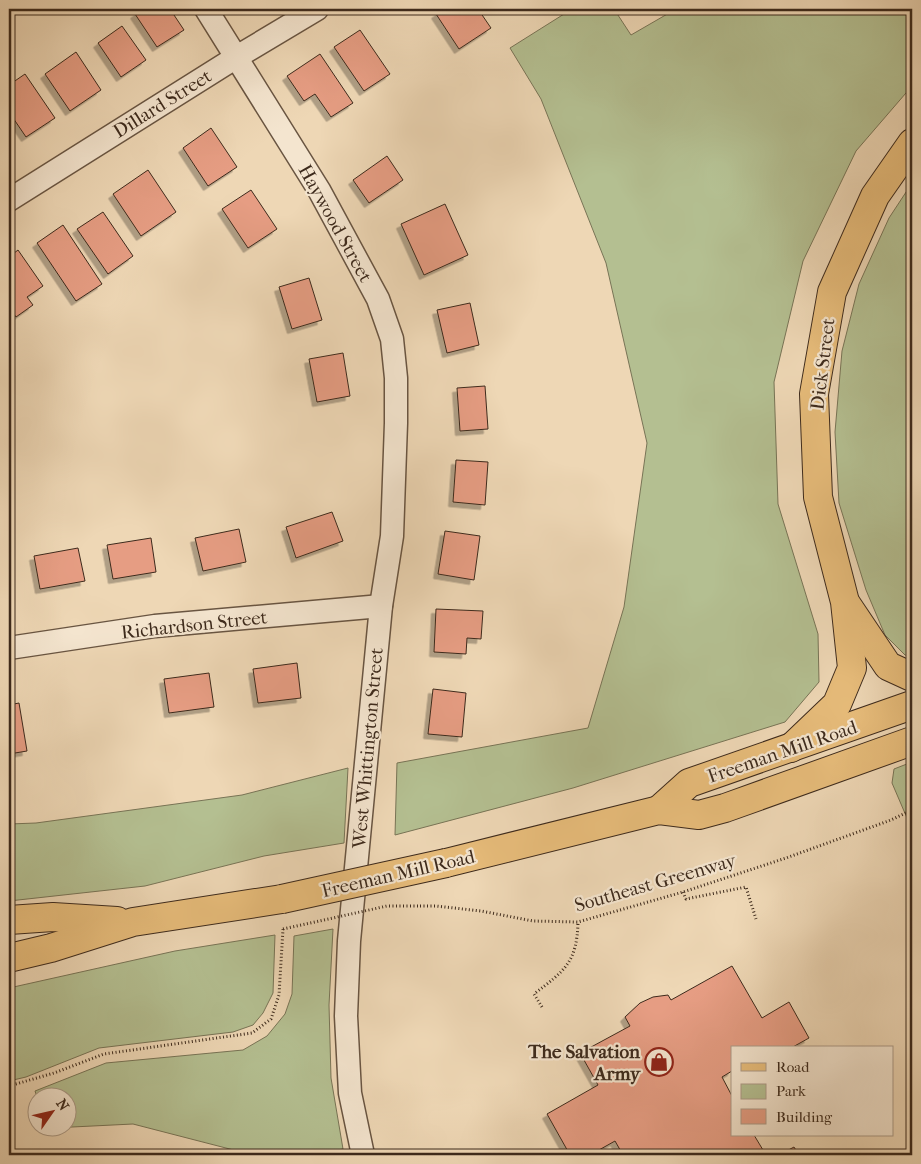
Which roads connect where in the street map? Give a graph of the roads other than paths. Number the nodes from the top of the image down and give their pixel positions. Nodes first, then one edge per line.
1 (206, 9) edge
2 (317, 9) edge
3 (235, 58) junction
4 (912, 143) edge
5 (9, 200) edge
6 (395, 460) joint
7 (845, 602) junction
8 (381, 606) junction
9 (9, 648) edge
10 (912, 677) edge
11 (912, 705) edge
12 (912, 742) edge
13 (791, 748) junction
14 (659, 810) junction
15 (9, 920) edge
16 (133, 922) junction
17 (9, 958) edge
18 (363, 1155) edge

1 - 3 street, Haywood Street
2 - 3 street, Dillard Street
3 - 5 street, Dillard Street
3 - 6 street, Haywood Street
4 - 7 main road, Dick Street
6 - 8 street, West Whittington Street
7 - 10 main road
7 - 13 main road
8 - 9 street, Richardson Street
8 - 18 street, West Whittington Street
11 - 13 main road, Freeman Mill Road
12 - 14 main road, Freeman Mill Road
13 - 14 main road, Freeman Mill Road
14 - 16 main road, Freeman Mill Road, bridge
15 - 16 main road, Freeman Mill Road
16 - 17 main road, Freeman Mill Road

